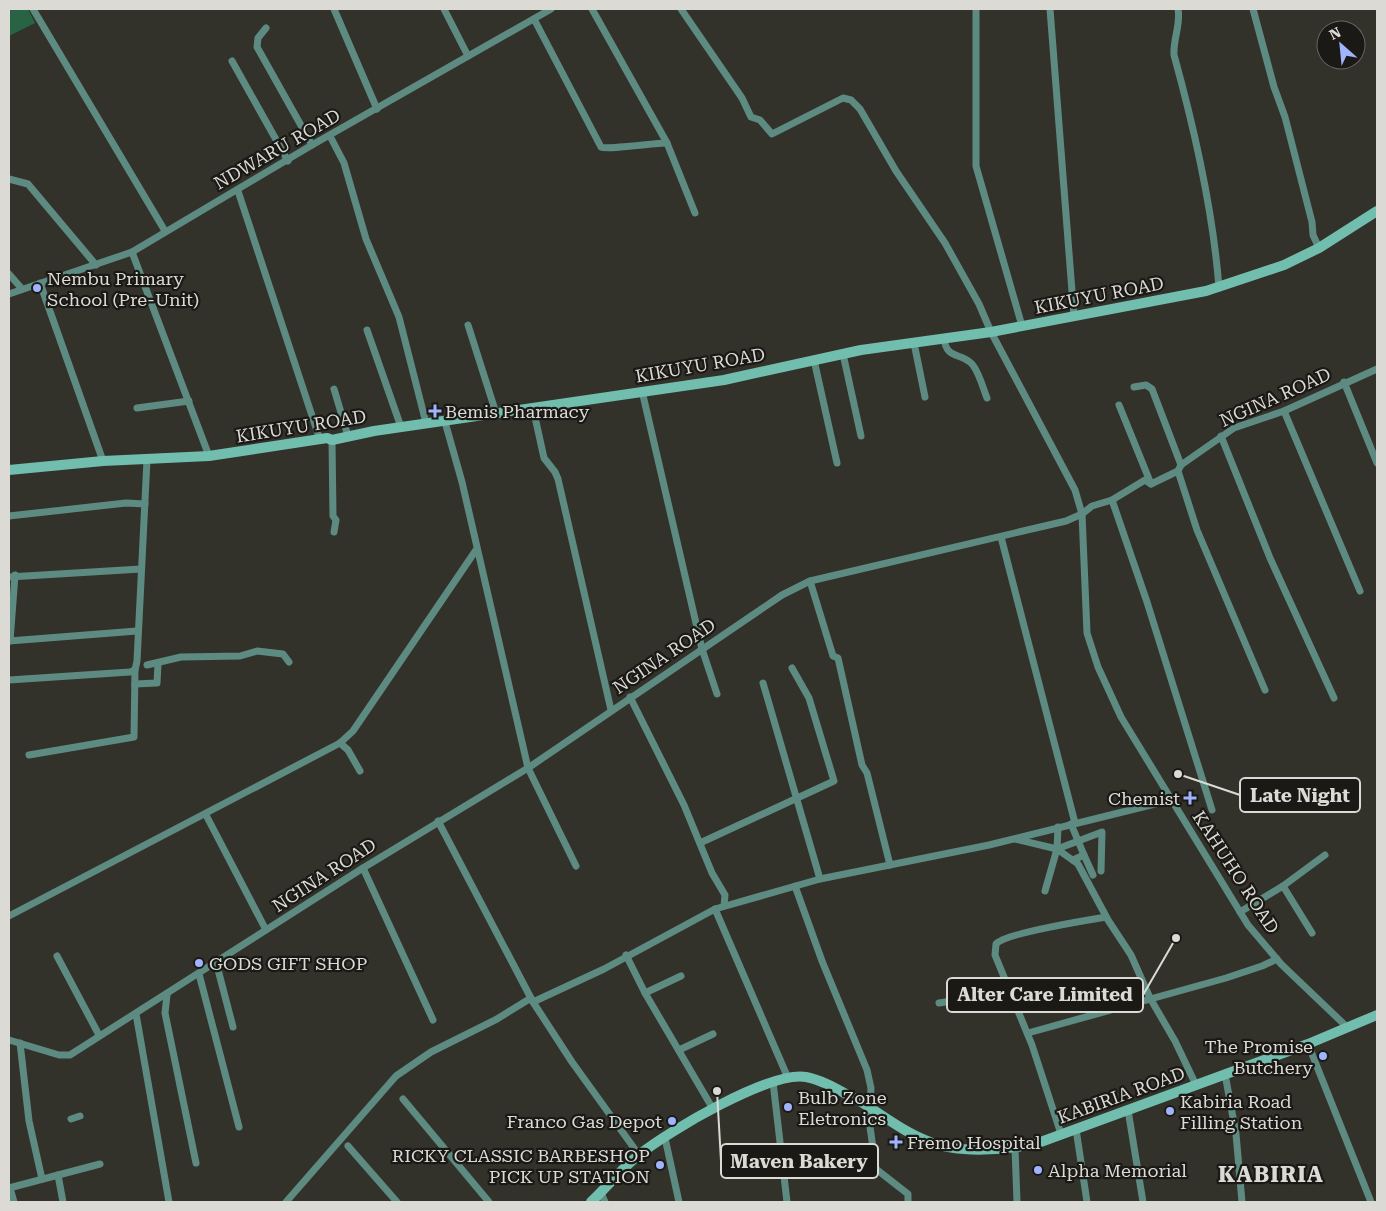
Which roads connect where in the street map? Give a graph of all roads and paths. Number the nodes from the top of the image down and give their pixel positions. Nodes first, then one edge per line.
1 (34, 9) edge
2 (334, 9) edge
3 (444, 9) edge
4 (551, 9) edge
5 (592, 9) edge
6 (680, 9) edge
7 (976, 9) edge
8 (1050, 9) edge
9 (1178, 9) edge
10 (1253, 9) edge
11 (534, 19) junction
12 (266, 28) dead end
13 (468, 56) junction
14 (232, 61) dead end
15 (377, 109) junction
16 (330, 136) junction
17 (666, 143) junction
18 (312, 145) junction
19 (288, 160) junction
20 (9, 179) edge
21 (238, 190) junction
22 (1377, 211) edge
23 (695, 213) dead end
24 (165, 231) junction
25 (1319, 248) junction
26 (132, 252) junction
27 (96, 265) junction
28 (9, 274) edge
29 (40, 283) junction
30 (1220, 288) junction
31 (22, 289) junction
32 (9, 294) edge
33 (1074, 317) junction
34 (468, 325) dead end
35 (1022, 326) junction
36 (367, 330) dead end
37 (991, 332) junction
38 (944, 338) junction
39 (914, 343) junction
40 (843, 354) junction
41 (814, 360) junction
42 (1377, 369) edge
43 (1344, 382) junction
44 (1134, 387) dead end
45 (334, 389) dead end
46 (642, 391) junction
47 (926, 397) dead end
48 (987, 398) dead end
49 (189, 401) junction
50 (1118, 405) dead end
51 (137, 408) dead end
52 (533, 408) junction
53 (1284, 410) junction
54 (496, 413) junction
55 (445, 422) junction
56 (426, 423) junction
57 (401, 428) junction
58 (348, 436) junction
59 (861, 436) dead end
60 (1221, 436) junction
61 (320, 440) junction
62 (332, 440) junction
63 (209, 456) junction
64 (147, 460) junction
65 (103, 461) junction
66 (1377, 462) edge
67 (837, 463) dead end
68 (1180, 468) junction
69 (9, 470) edge
70 (1151, 484) junction
71 (1112, 500) junction
72 (145, 504) junction
73 (1082, 514) junction
74 (9, 516) edge
75 (334, 532) dead end
76 (1001, 537) junction
77 (476, 550) junction
78 (140, 569) junction
79 (12, 576) edge
80 (810, 581) junction
81 (1360, 591) dead end
82 (137, 631) junction
83 (9, 641) edge
84 (702, 649) junction
85 (289, 662) dead end
86 (158, 664) junction
87 (147, 665) dead end
88 (792, 668) dead end
89 (135, 670) junction
90 (9, 680) edge
91 (762, 683) dead end
92 (136, 684) junction
93 (1265, 690) dead end
94 (716, 694) dead end
95 (630, 697) junction
96 (1334, 698) dead end
97 (611, 710) junction
98 (340, 744) junction
99 (29, 754) dead end
100 (528, 768) junction
101 (360, 771) dead end
102 (796, 798) junction
103 (1171, 800) junction
104 (1212, 810) dead end
105 (206, 815) junction
106 (438, 821) junction
107 (1073, 824) junction
108 (1058, 827) junction
109 (1013, 839) junction
110 (1078, 842) junction
111 (700, 843) junction
112 (1057, 849) junction
113 (1084, 855) junction
114 (1325, 855) dead end
115 (1073, 860) junction
116 (890, 865) junction
117 (576, 866) dead end
118 (362, 868) junction
119 (1101, 872) dead end
120 (1093, 874) dead end
121 (820, 879) junction
122 (795, 886) junction
123 (1283, 886) junction
124 (1045, 891) dead end
125 (724, 906) junction
126 (715, 909) junction
127 (1240, 912) junction
128 (9, 916) edge
129 (1106, 917) junction
130 (266, 930) junction
131 (1312, 932) dead end
132 (626, 955) junction
133 (57, 956) dead end
134 (1277, 958) junction
135 (216, 962) junction
136 (199, 974) junction
137 (681, 976) dead end
138 (1010, 992) junction
139 (645, 993) junction
140 (167, 994) junction
141 (1150, 998) junction
142 (532, 1000) junction
143 (939, 1003) dead end
144 (136, 1014) junction
145 (1377, 1016) edge
146 (433, 1020) dead end
147 (233, 1027) dead end
148 (1347, 1027) junction
149 (1028, 1033) junction
150 (713, 1034) dead end
151 (99, 1035) junction
152 (9, 1040) edge
153 (20, 1044) junction
154 (1308, 1044) junction
155 (679, 1050) junction
156 (1225, 1074) junction
157 (788, 1078) junction
158 (773, 1082) junction
159 (1196, 1085) junction
160 (403, 1099) dead end
161 (869, 1107) junction
162 (713, 1109) junction
163 (1128, 1110) junction
164 (80, 1116) dead end
165 (70, 1119) dead end
166 (238, 1127) dead end
167 (1076, 1129) junction
168 (1062, 1134) junction
169 (664, 1138) junction
170 (348, 1146) dead end
171 (1015, 1148) junction
172 (639, 1155) junction
173 (196, 1163) dead end
174 (100, 1164) dead end
175 (58, 1175) junction
176 (42, 1179) junction
177 (9, 1188) edge
178 (603, 1198) edge
179 (14, 1202) edge
180 (63, 1202) edge
181 (170, 1202) edge
182 (286, 1202) edge
183 (397, 1202) edge
184 (489, 1202) edge
185 (591, 1202) edge
186 (679, 1202) edge
187 (787, 1202) edge
188 (908, 1202) edge
189 (1017, 1202) edge
190 (1087, 1202) edge
191 (1142, 1202) edge
192 (1242, 1202) edge
193 (1372, 1202) edge

1 - 24 street
2 - 15 street
3 - 13 street
4 - 11 street, NDWARU ROAD
5 - 17 street
6 - 37 street, KAHUHO ROAD
7 - 35 street
8 - 33 street
9 - 30 street
10 - 25 street
11 - 13 street, NDWARU ROAD
11 - 17 street
12 - 18 street
13 - 15 street, NDWARU ROAD
14 - 19 street
15 - 16 street, NDWARU ROAD
16 - 18 street, NDWARU ROAD
16 - 56 street
17 - 23 street
18 - 19 street, NDWARU ROAD
19 - 21 street, NDWARU ROAD
20 - 27 street
21 - 24 street, NDWARU ROAD
21 - 61 street
22 - 25 main road, KIKUYU ROAD
24 - 26 street, NDWARU ROAD
25 - 30 main road, KIKUYU ROAD
26 - 27 street, NDWARU ROAD
26 - 49 street
27 - 29 street, NDWARU ROAD
28 - 31 street
29 - 31 street, NDWARU ROAD
29 - 65 street
30 - 33 main road, KIKUYU ROAD
31 - 32 street, NDWARU ROAD
33 - 35 main road, KIKUYU ROAD
34 - 54 street
35 - 37 main road, KIKUYU ROAD
36 - 57 street
37 - 38 main road, KIKUYU ROAD
37 - 73 street, KAHUHO ROAD
38 - 39 main road, KIKUYU ROAD
38 - 48 street
39 - 40 main road, KIKUYU ROAD
39 - 47 street
40 - 41 main road, KIKUYU ROAD
40 - 59 street
41 - 46 main road, KIKUYU ROAD
41 - 67 street
42 - 43 street, NGINA ROAD
43 - 53 street, NGINA ROAD
43 - 66 street
44 - 68 street
45 - 58 street
46 - 52 main road, KIKUYU ROAD
46 - 84 street
49 - 51 street
49 - 63 street
50 - 70 street
52 - 54 main road, KIKUYU ROAD
52 - 97 street
53 - 60 street, NGINA ROAD
53 - 81 street
54 - 55 main road, KIKUYU ROAD
55 - 56 main road, KIKUYU ROAD
55 - 77 street
56 - 57 main road, KIKUYU ROAD
57 - 58 main road, KIKUYU ROAD
58 - 62 main road, KIKUYU ROAD
60 - 68 street, NGINA ROAD
60 - 96 street
61 - 62 main road, KIKUYU ROAD
61 - 63 main road, KIKUYU ROAD
62 - 75 street
63 - 64 main road, KIKUYU ROAD
64 - 65 main road, KIKUYU ROAD
64 - 72 street
65 - 69 main road, KIKUYU ROAD
68 - 70 street, NGINA ROAD
68 - 93 street
70 - 71 street, NGINA ROAD
71 - 73 street, NGINA ROAD
71 - 104 street
72 - 74 street
72 - 78 street
73 - 76 street, NGINA ROAD
73 - 103 street, KAHUHO ROAD
76 - 80 street, NGINA ROAD
76 - 107 street
77 - 98 street
77 - 100 street
78 - 79 street
78 - 82 street
79 - 83 street
80 - 84 street, NGINA ROAD
80 - 116 street
82 - 83 street
82 - 89 street
84 - 94 street
84 - 95 street, NGINA ROAD
85 - 86 street
86 - 87 street
86 - 92 street
88 - 102 street
89 - 90 street
89 - 92 street
91 - 102 street
92 - 99 street
95 - 97 street, NGINA ROAD
95 - 111 street
97 - 100 street, NGINA ROAD
98 - 101 street
98 - 105 street
100 - 106 street, NGINA ROAD
100 - 117 street
102 - 111 street
102 - 121 street
103 - 107 street
103 - 127 street, KAHUHO ROAD
105 - 128 street
105 - 130 street
106 - 118 street, NGINA ROAD
106 - 142 street
107 - 108 street
107 - 110 street
108 - 109 street
108 - 112 street
109 - 112 street
109 - 116 street
110 - 112 street
110 - 113 street
110 - 119 street
111 - 125 street
112 - 115 street
112 - 124 street
113 - 115 street
113 - 120 street
114 - 123 street
115 - 129 street
116 - 121 street
118 - 130 street, NGINA ROAD
118 - 146 street
121 - 122 street
122 - 125 street
122 - 161 street
123 - 127 street
123 - 131 street
125 - 126 street
126 - 132 street
126 - 157 street
127 - 134 street, KAHUHO ROAD
129 - 138 street
129 - 141 street
130 - 135 street, NGINA ROAD
132 - 139 street
132 - 142 street
133 - 151 street
134 - 141 street
134 - 148 street, KAHUHO ROAD
135 - 136 street, NGINA ROAD
135 - 147 street
136 - 140 street, NGINA ROAD
136 - 166 street
137 - 139 street
138 - 143 street
138 - 149 street
139 - 155 street
140 - 144 street, NGINA ROAD
140 - 173 street
141 - 149 street
141 - 159 street
142 - 172 street
142 - 182 street
144 - 151 street, NGINA ROAD
144 - 181 street
145 - 148 main road, KABIRIA ROAD
148 - 154 main road, KABIRIA ROAD
149 - 168 street
150 - 155 street
151 - 153 street, NGINA ROAD
152 - 153 street, NGINA ROAD
153 - 176 street
154 - 156 main road, KABIRIA ROAD
154 - 193 street
155 - 162 street
156 - 159 main road, KABIRIA ROAD
156 - 192 street
157 - 158 main road, KABIRIA ROAD
157 - 161 main road, KABIRIA ROAD
158 - 162 main road, KABIRIA ROAD
158 - 187 street
159 - 163 main road, KABIRIA ROAD
160 - 184 street
161 - 171 main road, KABIRIA ROAD
161 - 188 street
162 - 169 main road, KABIRIA ROAD
163 - 167 main road, KABIRIA ROAD
163 - 191 street
164 - 165 street
167 - 168 main road, KABIRIA ROAD
167 - 190 street
168 - 171 main road, KABIRIA ROAD
169 - 172 main road, KABIRIA ROAD
169 - 186 street
170 - 183 street
171 - 189 street
172 - 178 main road, KABIRIA ROAD
174 - 175 street
175 - 176 street
175 - 180 street
176 - 177 street
177 - 179 street
178 - 185 main road, KABIRIA ROAD

